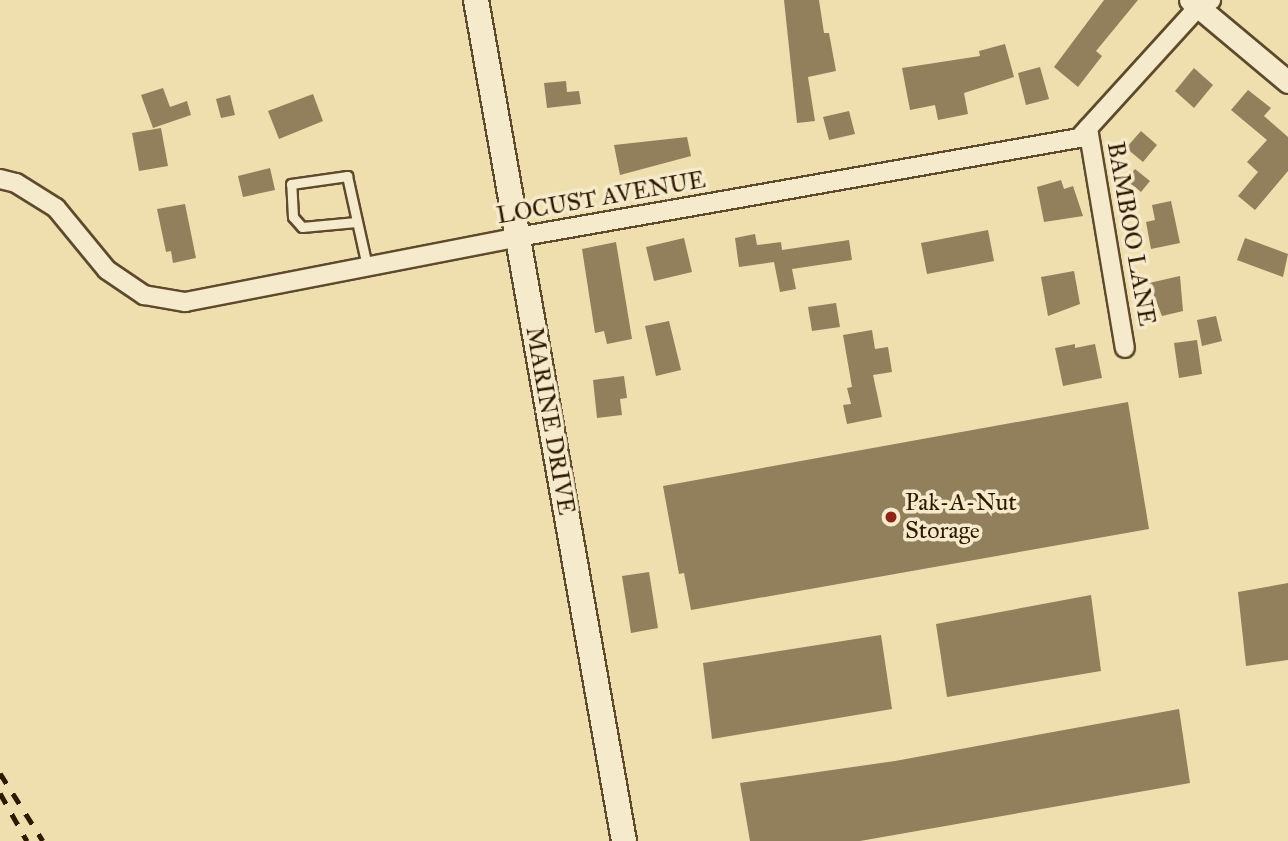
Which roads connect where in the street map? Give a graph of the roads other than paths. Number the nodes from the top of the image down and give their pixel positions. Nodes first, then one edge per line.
1 (476, 0) edge
2 (1199, 2) edge
3 (1288, 82) edge
4 (1088, 128) junction
5 (0, 179) edge
6 (356, 222) junction
7 (518, 237) junction
8 (367, 266) junction
9 (1125, 348) dead end
10 (624, 841) edge

1 - 7 main road, MARINE DRIVE
2 - 3 street
2 - 4 street, LOCUST AVENUE
4 - 7 street, LOCUST AVENUE
4 - 9 street, BAMBOO LANE
5 - 8 street, LOCUST AVENUE
6 - 6 lane
6 - 8 lane
7 - 8 street, LOCUST AVENUE
7 - 10 main road, MARINE DRIVE

